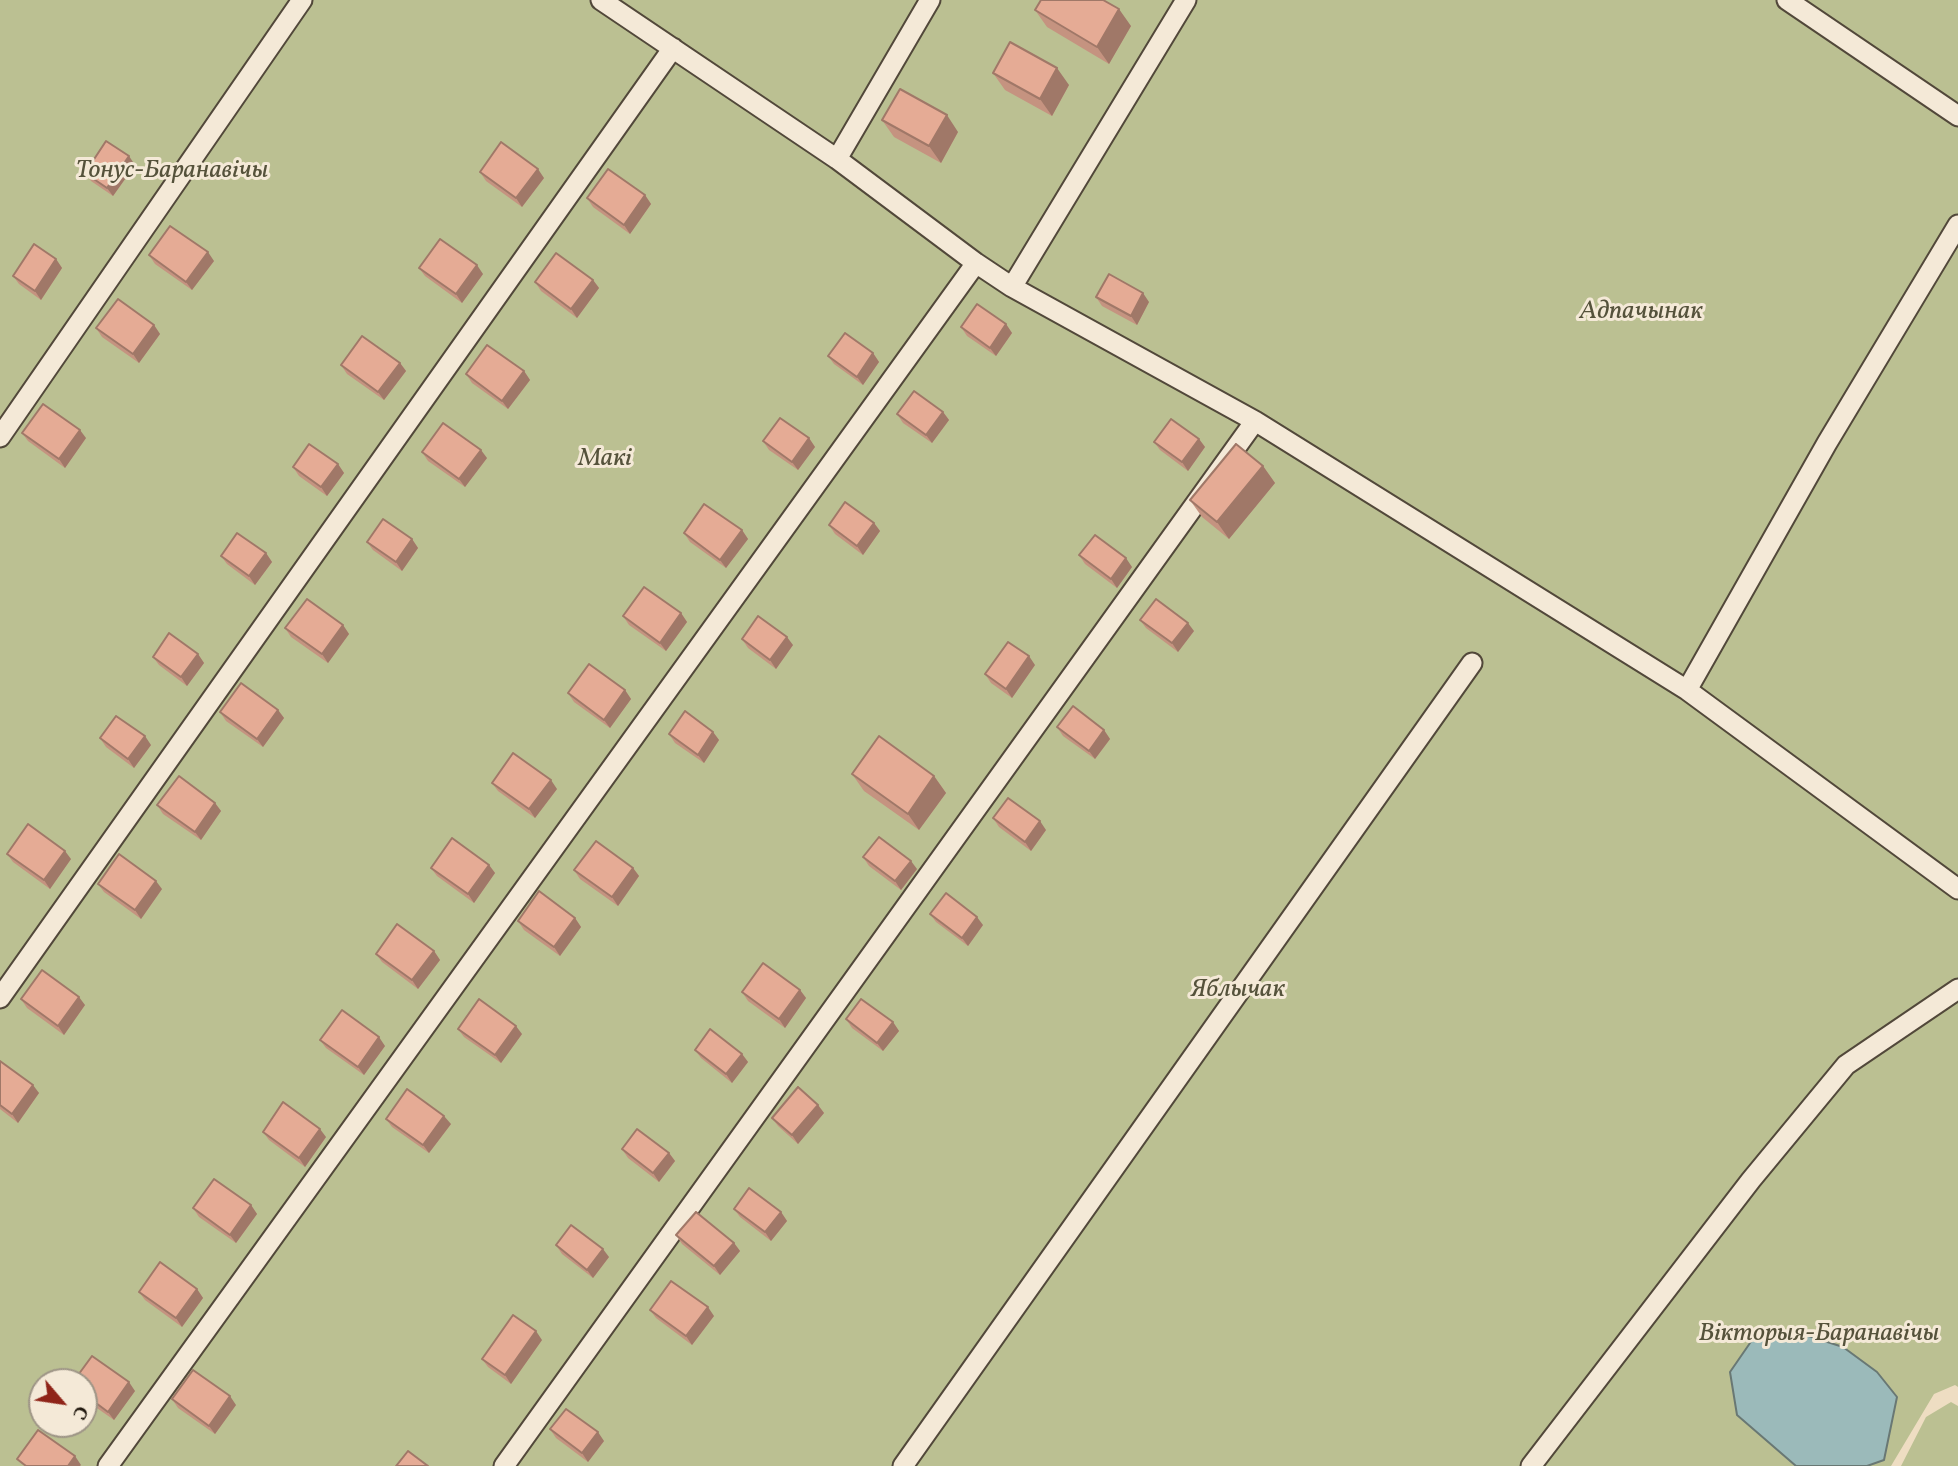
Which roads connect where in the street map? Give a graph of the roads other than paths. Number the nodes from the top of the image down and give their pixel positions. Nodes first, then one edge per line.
1 (302, 0) edge
2 (601, 0) edge
3 (930, 0) edge
4 (1186, 0) edge
5 (1797, 3) edge
6 (673, 48) junction
7 (1958, 116) edge
8 (837, 159) junction
9 (1958, 225) edge
10 (976, 263) junction
11 (1012, 287) junction
12 (1255, 421) junction
13 (0, 437) edge
14 (1472, 663) dead end
15 (1687, 690) junction
16 (1958, 888) edge
17 (1958, 989) edge
18 (0, 998) edge
19 (108, 1466) edge
20 (504, 1466) edge
21 (903, 1466) edge
22 (1531, 1466) edge

1 - 13 lane
2 - 6 lane
3 - 8 lane
4 - 11 lane
5 - 7 lane
6 - 8 lane
6 - 18 lane
8 - 10 lane
9 - 15 lane
10 - 11 lane
10 - 19 lane
11 - 12 lane
12 - 15 lane
12 - 20 lane
14 - 21 lane
15 - 16 lane
17 - 22 lane

